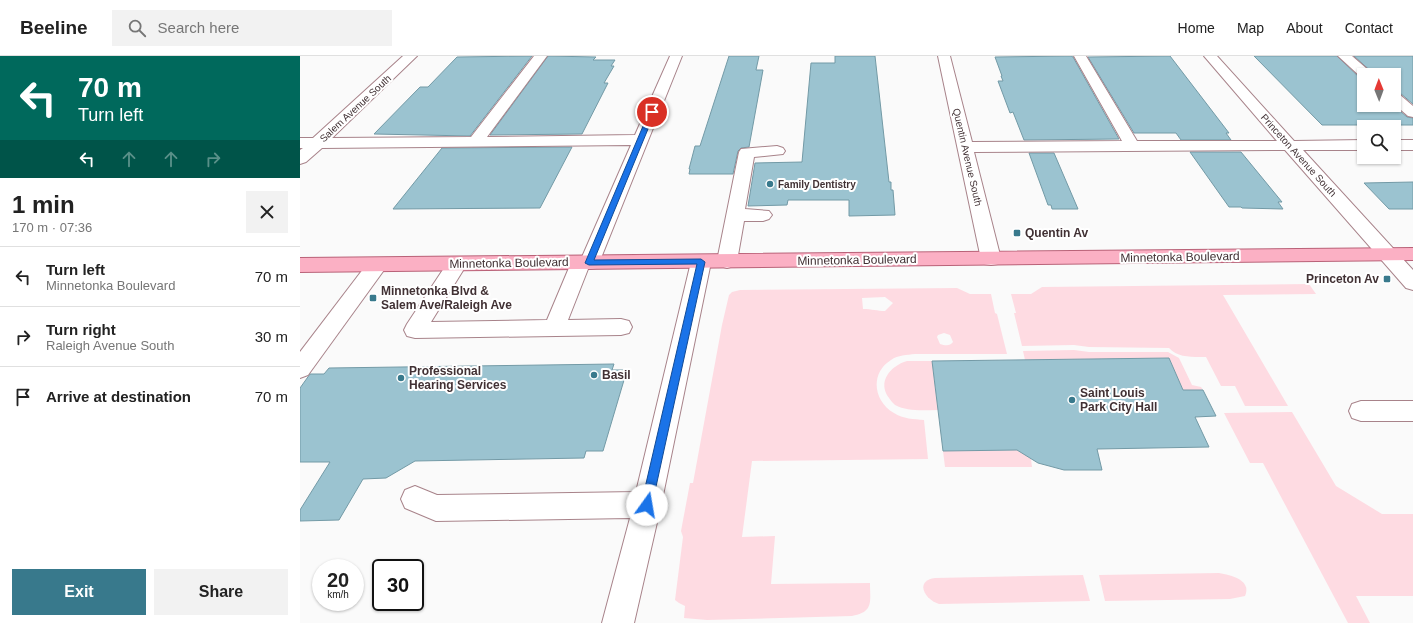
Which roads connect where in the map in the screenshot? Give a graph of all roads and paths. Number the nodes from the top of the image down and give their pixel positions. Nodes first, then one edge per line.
1 (411, 56) edge
2 (541, 56) edge
3 (676, 56) edge
4 (944, 56) edge
5 (1080, 56) edge
6 (1210, 56) edge
7 (1344, 56) edge
8 (1359, 68) edge
9 (1401, 103) edge
10 (1413, 113) edge
11 (640, 140) junction
12 (476, 141) junction
13 (318, 142) junction
14 (300, 143) edge
15 (1289, 145) junction
16 (1357, 145) edge
17 (1401, 145) edge
18 (1413, 145) edge
19 (1132, 146) junction
20 (966, 147) junction
21 (777, 151) dead end
22 (300, 160) edge
23 (736, 215) junction
24 (763, 215) dead end
25 (1413, 254) edge
26 (1387, 255) junction
27 (991, 259) junction
28 (727, 261) junction
29 (701, 262) junction
30 (585, 263) junction
31 (457, 264) junction
32 (300, 265) edge
33 (377, 265) junction
34 (1413, 283) edge
35 (621, 327) dead end
36 (554, 328) junction
37 (300, 369) edge
38 (1361, 411) dead end
39 (1413, 412) edge
40 (415, 499) dead end
41 (647, 505) junction
42 (618, 623) edge

1 - 13 street, Salem Avenue South
2 - 12 street
3 - 11 street
4 - 20 street, Quentin Avenue South
5 - 19 street
6 - 15 street, Princeton Avenue South
7 - 8 street
9 - 10 street
11 - 12 street
11 - 30 street
12 - 13 street
13 - 14 street
13 - 22 street, Salem Avenue South
15 - 16 street
15 - 19 street
15 - 26 street, Princeton Avenue South
17 - 18 street
19 - 20 street
20 - 27 street, Quentin Avenue South
21 - 23 street
23 - 24 street
23 - 28 street
25 - 26 main road, Minnetonka Boulevard
26 - 27 main road, Minnetonka Boulevard
26 - 34 street, Princeton Avenue South
27 - 28 main road, Minnetonka Boulevard
28 - 29 main road, Minnetonka Boulevard
29 - 30 main road, Minnetonka Boulevard
29 - 41 street
30 - 31 main road, Minnetonka Boulevard
30 - 36 street
31 - 33 main road, Minnetonka Boulevard
31 - 36 street
32 - 33 main road, Minnetonka Boulevard
33 - 37 street
35 - 36 street
38 - 39 street
40 - 41 street
41 - 42 street

